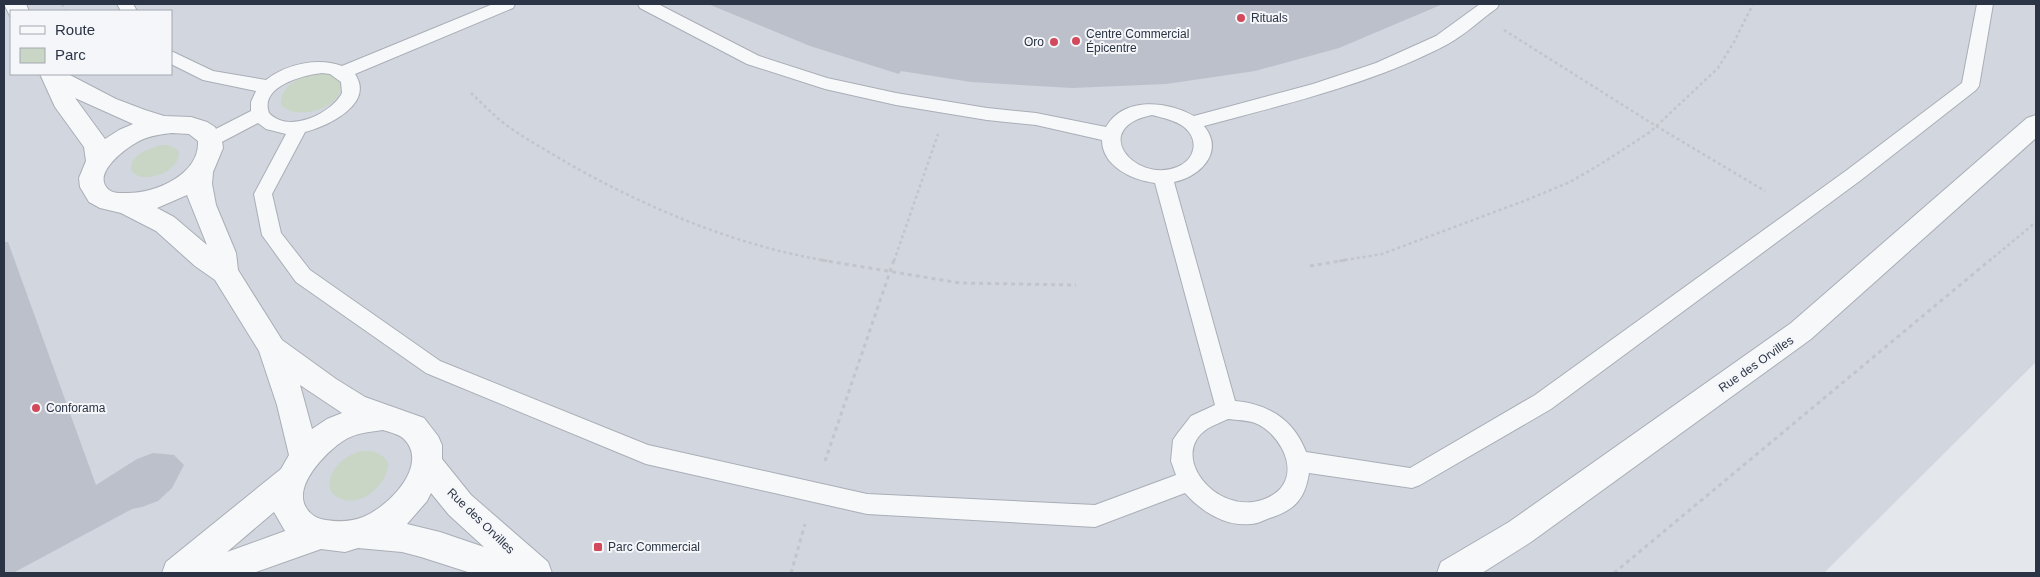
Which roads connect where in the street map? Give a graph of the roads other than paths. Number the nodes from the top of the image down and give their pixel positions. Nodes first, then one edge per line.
1 (507, 4) edge
2 (646, 4) edge
3 (1985, 4) edge
4 (1484, 8) edge
5 (172, 58) edge
6 (344, 72) junction
7 (52, 75) edge
8 (269, 87) junction
9 (260, 114) junction
10 (1193, 123) junction
11 (2036, 124) edge
12 (166, 125) junction
13 (299, 127) junction
14 (1111, 135) junction
15 (210, 140) junction
16 (98, 161) junction
17 (200, 171) junction
18 (1163, 177) junction
19 (126, 203) junction
20 (225, 272) junction
21 (272, 348) junction
22 (1227, 410) junction
23 (383, 417) junction
24 (1299, 461) junction
25 (429, 466) junction
26 (298, 467) junction
27 (1188, 481) junction
28 (354, 535) junction
29 (319, 536) junction
30 (178, 573) edge
31 (213, 573) edge
32 (515, 573) edge
33 (536, 573) edge
34 (1453, 573) edge

1 - 6 lane
2 - 14 lane
3 - 24 lane
4 - 10 lane
5 - 8 lane
6 - 8 lane
6 - 13 lane
7 - 12 street
7 - 16 street
8 - 9 lane
9 - 13 lane
9 - 15 lane
10 - 14 lane
10 - 18 lane
11 - 34 street, Rue des Orvilles
12 - 15 street
12 - 16 street
13 - 27 lane
14 - 18 lane
15 - 17 street
16 - 19 street
17 - 19 street
17 - 20 street
18 - 22 lane
19 - 20 street
20 - 21 street
21 - 23 street
21 - 26 street
22 - 24 lane
22 - 27 lane
23 - 25 street
23 - 26 street
24 - 27 lane
25 - 28 street
25 - 33 street, Rue des Orvilles
26 - 29 street
26 - 30 street
28 - 29 street
28 - 32 street, Rue des Orvilles
29 - 31 street

